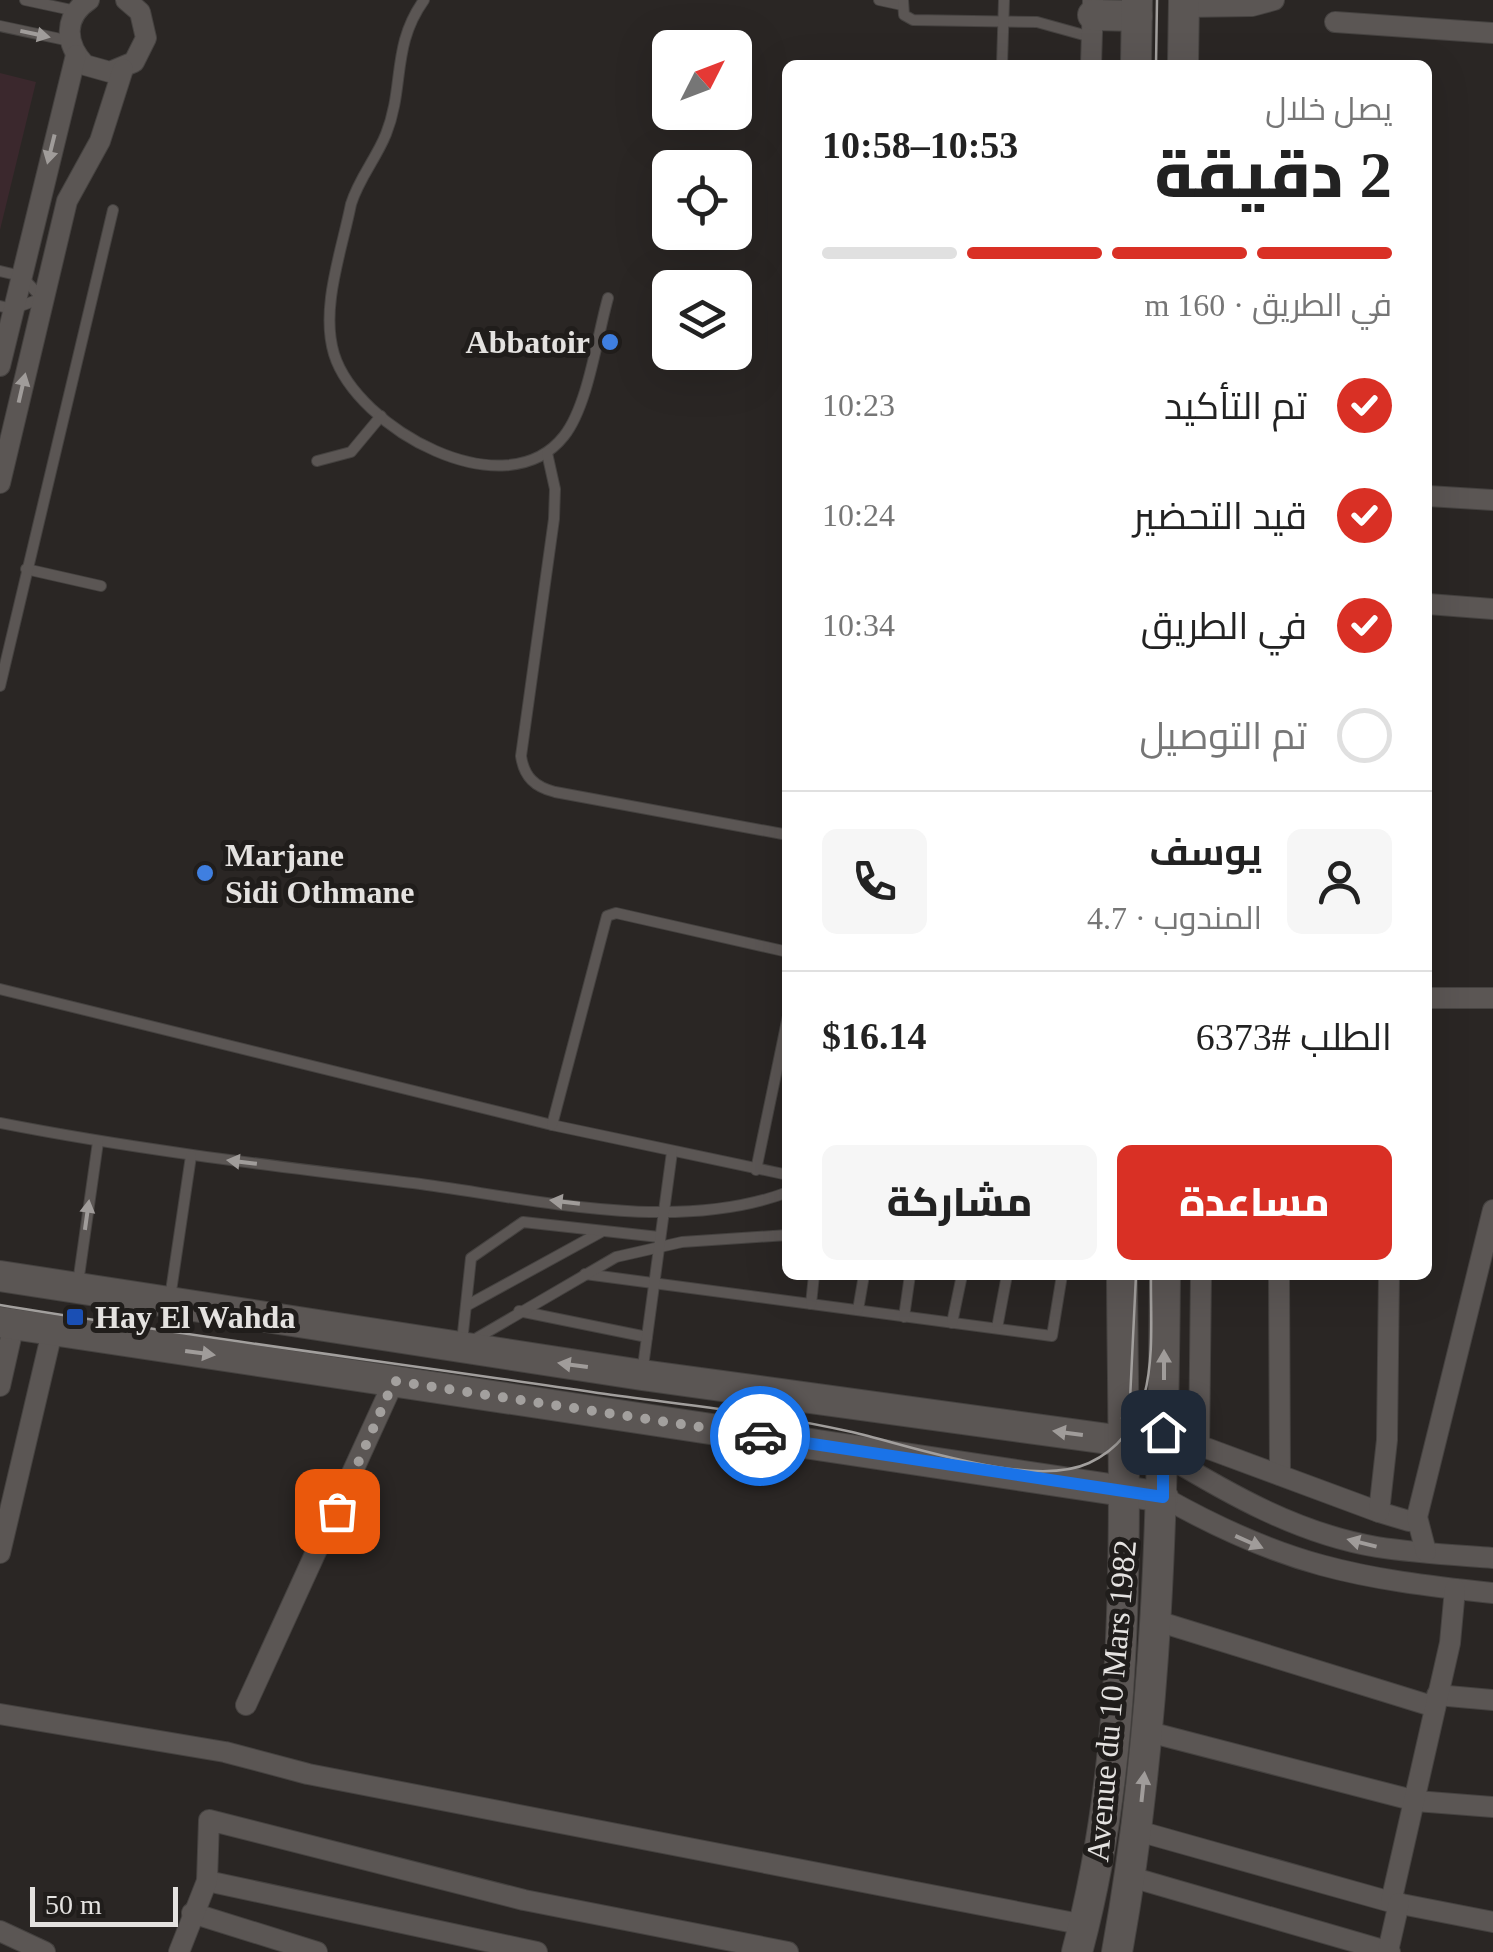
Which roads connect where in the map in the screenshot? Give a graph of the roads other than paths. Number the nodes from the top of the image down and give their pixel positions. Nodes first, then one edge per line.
1 (25, 0) edge
2 (424, 0) edge
3 (879, 0) edge
4 (1004, 0) edge
5 (1274, 0) edge
6 (130, 1) edge
7 (902, 2) edge
8 (1184, 3) edge
9 (82, 4) edge
10 (1137, 8) edge
11 (1093, 17) edge
12 (1003, 21) junction
13 (1335, 22) dead end
14 (0, 26) edge
15 (1493, 33) edge
16 (73, 48) junction
17 (1002, 60) edge
18 (1092, 60) edge
19 (1136, 60) edge
20 (1183, 60) edge
21 (123, 69) junction
22 (114, 210) dead end
23 (10, 273) edge
24 (42, 298) junction
25 (608, 298) dead end
26 (7, 307) edge
27 (0, 366) edge
28 (380, 416) junction
29 (547, 453) junction
30 (317, 460) dead end
31 (0, 484) edge
32 (1432, 496) edge
33 (1493, 500) edge
34 (26, 569) junction
35 (100, 586) dead end
36 (1432, 604) edge
37 (1493, 609) edge
38 (0, 686) edge
39 (782, 834) edge
40 (782, 951) edge
41 (0, 990) edge
42 (1432, 998) edge
43 (1493, 998) edge
44 (782, 1045) edge
45 (0, 1123) edge
46 (552, 1125) junction
47 (98, 1142) junction
48 (672, 1152) junction
49 (191, 1156) junction
50 (756, 1170) junction
51 (782, 1175) edge
52 (782, 1194) edge
53 (1493, 1210) edge
54 (662, 1214) junction
55 (600, 1232) junction
56 (782, 1235) edge
57 (658, 1241) junction
58 (584, 1274) junction
59 (0, 1276) edge
60 (813, 1280) edge
61 (863, 1280) edge
62 (909, 1280) edge
63 (961, 1280) edge
64 (1006, 1280) edge
65 (1061, 1280) edge
66 (1122, 1280) edge
67 (1165, 1280) edge
68 (1201, 1280) edge
69 (1279, 1280) edge
70 (1389, 1280) edge
71 (654, 1282) junction
72 (77, 1289) junction
73 (169, 1304) junction
74 (811, 1304) junction
75 (466, 1306) junction
76 (858, 1310) junction
77 (518, 1311) junction
78 (904, 1318) junction
79 (7, 1323) edge
80 (952, 1323) junction
81 (997, 1328) junction
82 (52, 1332) junction
83 (647, 1336) junction
84 (461, 1348) junction
85 (642, 1375) junction
86 (394, 1381) junction
87 (0, 1386) edge
88 (1123, 1441) junction
89 (1163, 1443) junction
90 (1200, 1449) junction
91 (1280, 1475) junction
92 (1122, 1490) junction
93 (1163, 1497) junction
94 (1379, 1512) junction
95 (1416, 1517) junction
96 (0, 1552) edge
97 (1426, 1552) junction
98 (1493, 1558) edge
99 (1455, 1590) junction
100 (1493, 1594) edge
101 (1158, 1621) junction
102 (1493, 1700) edge
103 (1436, 1701) junction
104 (246, 1704) dead end
105 (0, 1714) edge
106 (1149, 1732) junction
107 (1416, 1800) junction
108 (1493, 1807) edge
109 (1138, 1831) junction
110 (1132, 1878) junction
111 (207, 1880) junction
112 (1395, 1902) junction
113 (192, 1913) junction
114 (1493, 1922) edge
115 (0, 1931) edge
116 (1081, 1938) edge
117 (45, 1952) edge
118 (179, 1952) edge
119 (316, 1952) edge
120 (537, 1952) edge
121 (788, 1952) edge
122 (1117, 1952) edge
123 (1388, 1952) edge

1 - 9 lane
2 - 28 lane
3 - 7 lane
4 - 12 lane
5 - 8 street
6 - 21 street
7 - 12 lane
8 - 20 street
9 - 16 street
10 - 11 street
10 - 19 street
11 - 12 lane
11 - 18 street
12 - 17 lane
13 - 15 street
14 -> 16 lane
16 - 21 street
16 -> 23 street
21 - 24 street
22 - 34 lane
23 - 24 lane
23 - 26 street
24 - 26 lane
31 -> 24 street
25 - 29 lane
26 - 27 street
28 - 29 lane
28 - 30 lane
29 - 39 lane
32 - 33 street
34 - 35 lane
34 - 38 lane
36 - 37 street
40 - 46 lane
41 - 46 lane
42 - 43 street
44 - 50 lane
45 - 47 lane
46 - 48 lane
47 - 49 lane
72 -> 47 lane
48 - 50 lane
48 - 54 lane
54 -> 49 lane
49 - 73 lane
50 - 51 lane
52 - 54 lane
53 - 95 street
54 - 57 lane
55 - 57 lane
55 - 75 lane
55 - 75 lane
56 - 57 lane
57 - 58 lane
57 - 71 lane
58 - 71 lane
58 - 77 lane
59 - 72 street
60 - 74 lane
61 - 76 lane
62 - 78 lane
63 - 80 lane
64 - 81 lane
65 - 81 lane
66 - 88 street, Avenue du 10 Mars 1982
89 -> 67 street, Avenue du 10 Mars 1982
68 - 90 street
69 - 91 street
70 - 94 street
71 - 74 lane
71 - 83 lane
72 - 73 street
73 - 84 street
74 - 76 lane
75 - 84 lane
76 - 78 lane
77 - 83 lane
77 - 84 lane
78 - 80 lane
79 - 82 street
79 - 87 street
80 - 81 lane
82 -> 86 street
82 - 96 street
83 - 85 lane
85 -> 84 street
88 -> 85 street
86 - 92 street
86 - 104 street
88 - 89 street
88 - 92 street, Avenue du 10 Mars 1982
89 - 90 street
89 - 93 street, Avenue du 10 Mars 1982
97 -> 89 street
90 - 91 street
91 - 94 street
92 - 93 street
92 - 116 street, Avenue du 10 Mars 1982
93 -> 99 street
93 - 101 street, Avenue du 10 Mars 1982
94 - 95 street
95 - 97 street
97 - 98 street
99 - 100 street
99 - 103 street
101 - 103 street
101 - 106 street, Avenue du 10 Mars 1982
102 - 103 street
103 - 107 street
105 - 116 street
106 - 107 street
109 -> 106 street, Avenue du 10 Mars 1982
107 - 108 street
107 - 112 street
109 - 110 street, Avenue du 10 Mars 1982
109 - 112 street
110 - 122 street, Avenue du 10 Mars 1982
110 - 123 street
111 - 113 street
111 - 120 street
111 - 121 street
112 - 114 street
112 - 123 street
113 - 118 street
113 - 119 street
115 - 117 street

